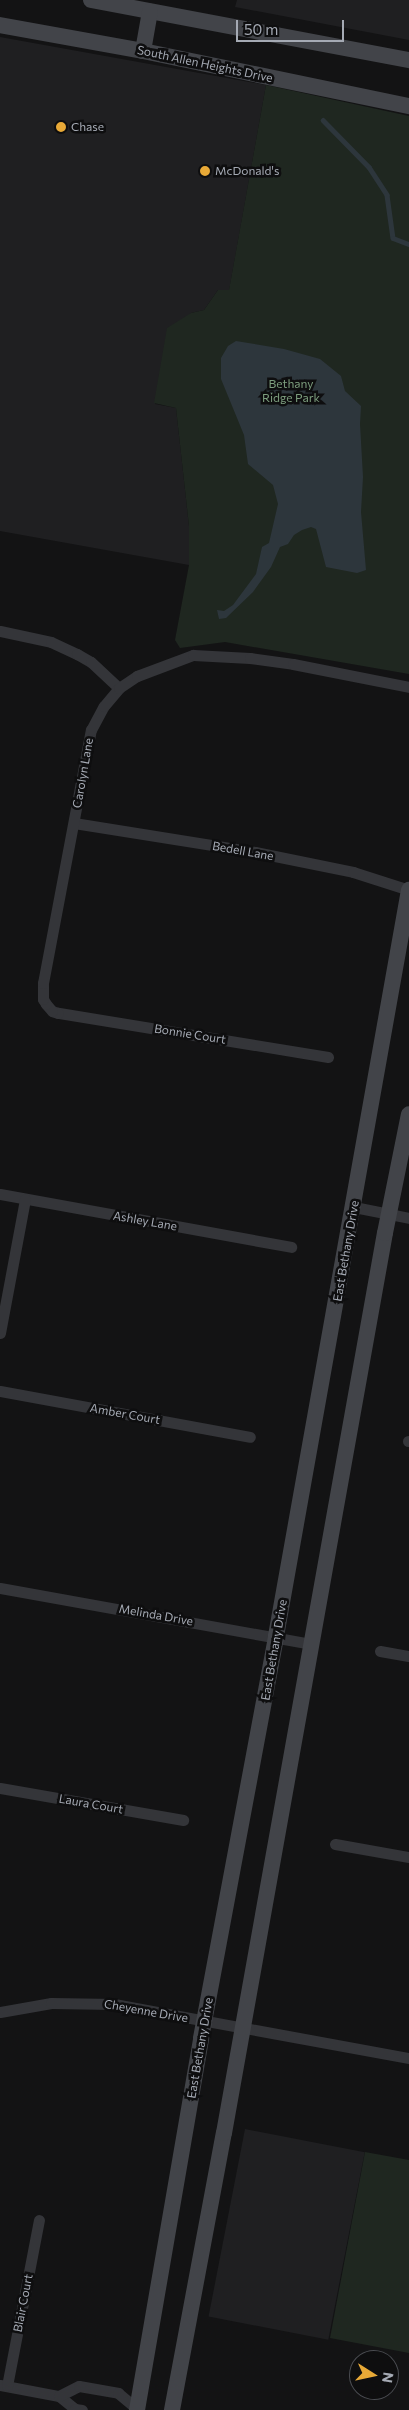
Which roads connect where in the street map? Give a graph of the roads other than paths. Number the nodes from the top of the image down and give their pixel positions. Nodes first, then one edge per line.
1 (91, 0) edge
2 (150, 12) junction
3 (0, 24) edge
4 (143, 51) junction
5 (409, 60) edge
6 (409, 106) edge
7 (0, 631) edge
8 (409, 687) edge
9 (120, 688) junction
10 (74, 823) junction
11 (409, 890) edge
12 (52, 1011) joint
13 (328, 1057) dead end
14 (409, 1114) edge
15 (0, 1194) edge
16 (25, 1199) junction
17 (354, 1207) junction
18 (389, 1214) junction
19 (409, 1218) edge
20 (291, 1247) dead end
21 (0, 1333) edge
22 (0, 1392) edge
23 (250, 1437) dead end
24 (0, 1588) edge
25 (276, 1636) junction
26 (312, 1644) junction
27 (380, 1651) dead end
28 (409, 1656) edge
29 (0, 1788) edge
30 (183, 1820) dead end
31 (335, 1844) dead end
32 (409, 1857) edge
33 (0, 2012) edge
34 (204, 2021) junction
35 (243, 2028) junction
36 (409, 2058) edge
37 (39, 2220) dead end
38 (3, 2386) edge
39 (59, 2396) junction
40 (82, 2410) edge
41 (138, 2410) edge
42 (172, 2410) edge

1 - 2 main road
2 - 4 main road
2 - 5 main road
3 - 4 main road, South Allen Heights Drive
4 - 6 main road, South Allen Heights Drive
7 - 9 street
8 - 9 street, Carolyn Lane
9 - 10 street, Carolyn Lane
10 - 11 street, Bedell Lane
10 - 12 street, Carolyn Lane
11 - 17 main road, East Bethany Drive
12 - 13 street, Bonnie Court
14 - 18 main road
15 - 16 street, Ashley Lane
16 - 20 street, Ashley Lane
16 - 21 street
17 - 18 street
17 - 25 main road, East Bethany Drive
18 - 19 street
18 - 26 main road
22 - 23 street, Amber Court
24 - 25 street, Melinda Drive
25 - 26 street, Melinda Drive
25 - 34 main road, East Bethany Drive
26 - 35 main road
27 - 28 street
29 - 30 street, Laura Court
31 - 32 street
33 - 34 street, Cheyenne Drive
34 - 35 street, Cheyenne Drive
34 - 41 main road, East Bethany Drive
35 - 36 street, Cheyenne Drive
35 - 42 main road
37 - 38 street, Blair Court
38 - 39 street
39 - 40 street
39 - 41 street

